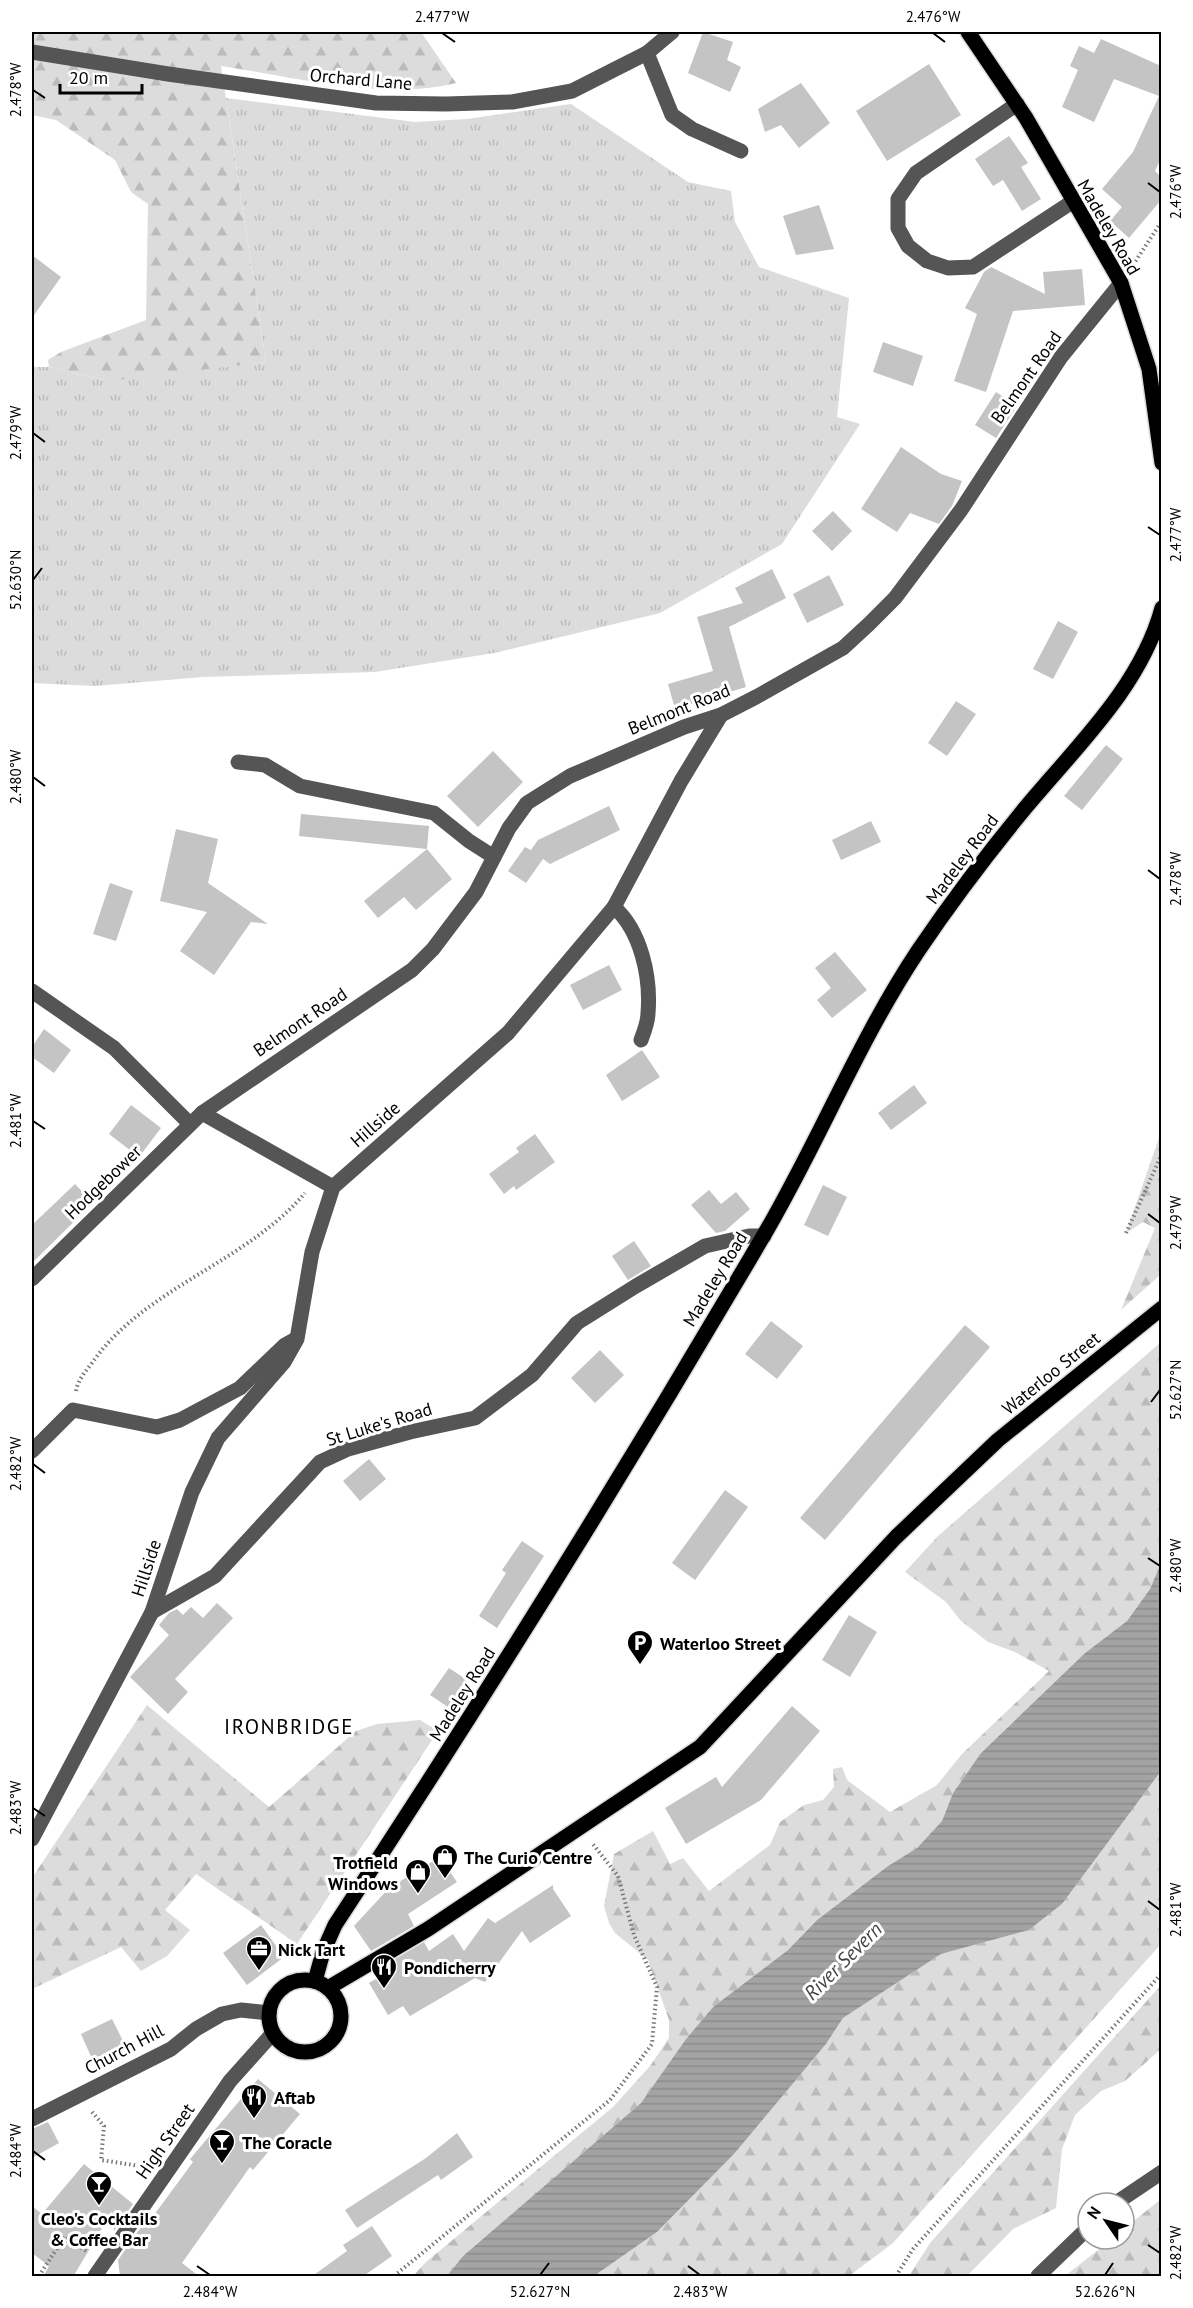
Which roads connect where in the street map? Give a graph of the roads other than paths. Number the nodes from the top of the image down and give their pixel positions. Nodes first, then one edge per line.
1 (672, 32) edge
2 (971, 33) edge
3 (32, 52) edge
4 (647, 53) junction
5 (1017, 104) junction
6 (741, 151) dead end
7 (1072, 202) junction
8 (1121, 283) junction
9 (1161, 463) edge
10 (1161, 608) edge
11 (721, 715) junction
12 (238, 762) dead end
13 (494, 857) junction
14 (614, 907) junction
15 (32, 991) edge
16 (641, 1040) dead end
17 (202, 1113) junction
18 (190, 1124) junction
19 (333, 1187) junction
20 (764, 1236) junction
21 (32, 1279) edge
22 (1161, 1308) edge
23 (297, 1339) junction
24 (32, 1451) edge
25 (152, 1612) junction
26 (32, 1839) edge
27 (322, 1984) junction
28 (269, 2013) junction
29 (273, 2033) junction
30 (32, 2119) edge
31 (1161, 2172) edge
32 (1133, 2191) edge
33 (1076, 2240) edge
34 (100, 2270) edge
35 (1038, 2277) edge

1 - 4 street, Orchard Lane
2 - 5 main road, Madeley Road
3 - 4 street, Orchard Lane
4 - 6 street
5 - 7 main road, Madeley Road
5 - 7 street
7 - 8 main road, Madeley Road
8 - 9 main road, Madeley Road
8 - 11 street, Belmont Road
10 - 20 main road, Madeley Road
11 - 13 street, Belmont Road
11 - 14 street, Hillside
12 - 13 street
13 - 17 street, Belmont Road
14 - 16 street
14 - 19 street, Hillside
15 - 18 street
17 - 18 street, Hodgebower
17 - 19 street
18 - 21 street, Hodgebower
19 - 23 street, Hillside
20 - 25 street, St Luke's Road
20 - 27 main road, Madeley Road
22 - 27 main road, Waterloo Street
23 - 24 street
23 - 25 street, Hillside
25 - 26 street
27 - 28 main road
27 - 29 main road
28 - 29 main road
28 - 30 street, Church Hill
29 - 34 street, High Street
31 - 32 street
33 - 35 street

